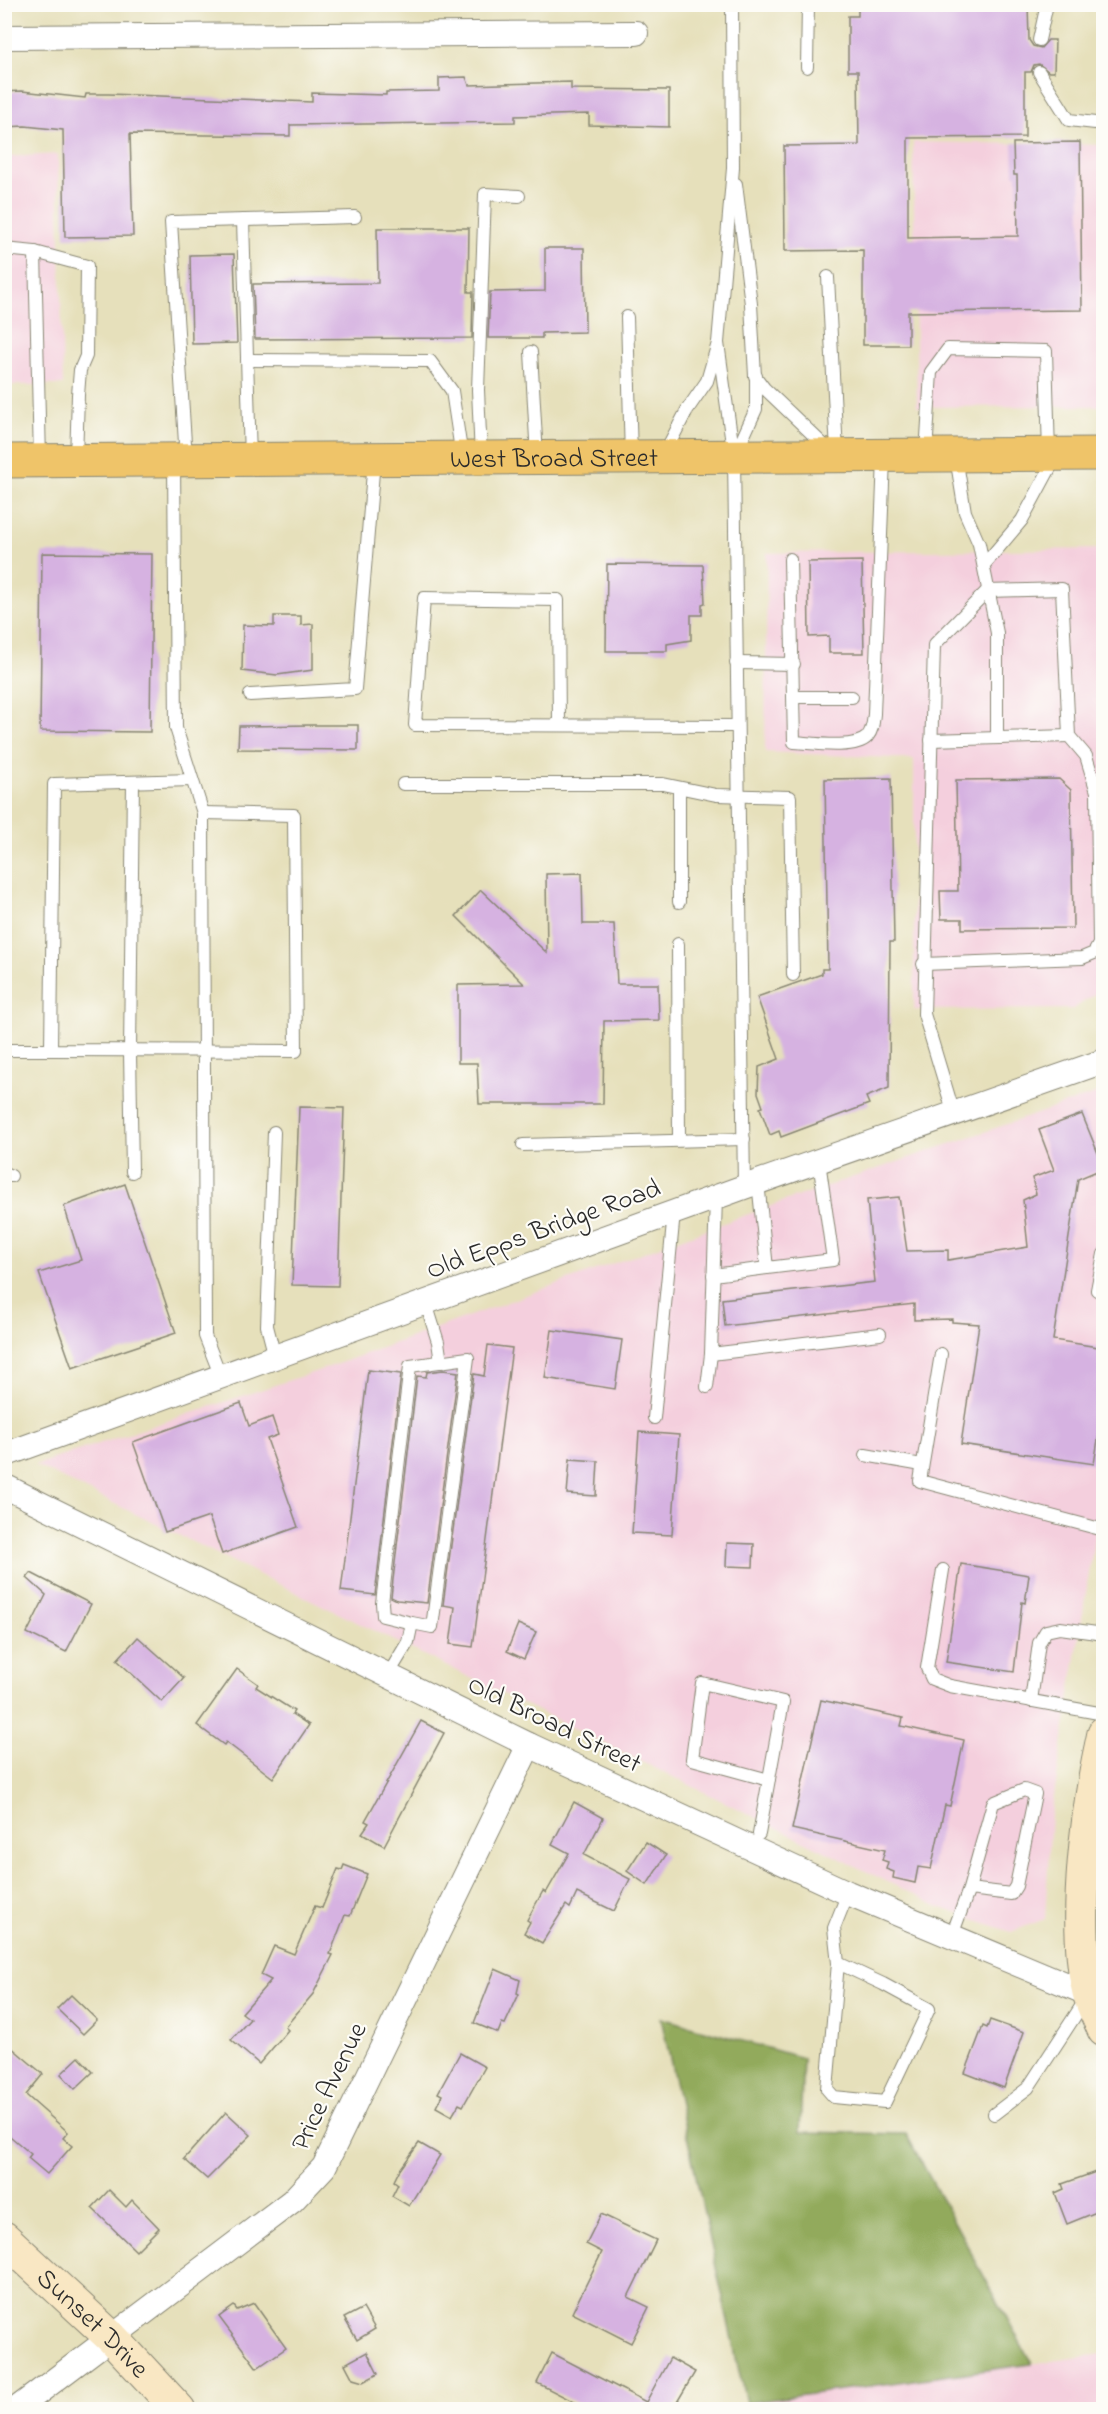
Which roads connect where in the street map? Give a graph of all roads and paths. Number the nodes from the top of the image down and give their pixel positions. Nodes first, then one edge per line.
1 (732, 4) edge
2 (808, 4) edge
3 (1047, 4) edge
4 (636, 33) dead end
5 (4, 37) edge
6 (1039, 40) dead end
7 (807, 67) dead end
8 (1039, 72) dead end
9 (1104, 124) edge
10 (733, 168) junction
11 (519, 196) dead end
12 (355, 217) dead end
13 (243, 220) junction
14 (4, 249) edge
15 (35, 252) junction
16 (828, 277) dead end
17 (627, 317) dead end
18 (718, 343) junction
19 (531, 352) dead end
20 (247, 360) junction
21 (756, 376) junction
22 (1104, 454) edge
23 (941, 455) junction
24 (1053, 455) junction
25 (884, 456) junction
26 (734, 457) junction
27 (837, 457) junction
28 (471, 458) junction
29 (537, 458) junction
30 (647, 458) junction
31 (374, 459) junction
32 (40, 460) junction
33 (76, 460) junction
34 (180, 460) junction
35 (250, 460) junction
36 (4, 461) edge
37 (790, 560) dead end
38 (984, 565) junction
39 (987, 591) junction
40 (736, 663) junction
41 (794, 664) junction
42 (250, 695) dead end
43 (794, 697) junction
44 (852, 697) dead end
45 (559, 725) junction
46 (737, 726) junction
47 (1069, 736) junction
48 (997, 738) junction
49 (931, 740) junction
50 (192, 780) junction
51 (133, 782) junction
52 (403, 784) dead end
53 (679, 789) junction
54 (1100, 792) edge
55 (739, 796) junction
56 (203, 813) junction
57 (679, 902) dead end
58 (678, 944) dead end
59 (923, 964) junction
60 (793, 975) dead end
61 (4, 1050) edge
62 (51, 1050) junction
63 (130, 1052) junction
64 (203, 1052) junction
65 (1104, 1061) edge
66 (954, 1114) junction
67 (274, 1132) dead end
68 (744, 1139) junction
69 (679, 1140) junction
70 (523, 1145) dead end
71 (819, 1161) junction
72 (132, 1172) dead end
73 (751, 1185) junction
74 (716, 1198) junction
75 (674, 1213) junction
76 (1104, 1254) edge
77 (767, 1268) junction
78 (713, 1275) junction
79 (1104, 1294) edge
80 (426, 1303) junction
81 (879, 1334) dead end
82 (711, 1354) junction
83 (942, 1354) dead end
84 (275, 1357) junction
85 (441, 1362) junction
86 (221, 1377) junction
87 (707, 1387) dead end
88 (654, 1418) dead end
89 (4, 1455) edge
90 (865, 1455) dead end
91 (922, 1465) junction
92 (4, 1486) edge
93 (1104, 1530) edge
94 (943, 1570) dead end
95 (412, 1623) junction
96 (1104, 1634) edge
97 (388, 1675) junction
98 (1031, 1701) junction
99 (1104, 1714) edge
100 (1104, 1733) edge
101 (529, 1745) junction
102 (769, 1780) junction
103 (759, 1833) dead end
104 (969, 1889) junction
105 (848, 1893) junction
106 (951, 1938) junction
107 (838, 1964) junction
108 (1096, 1995) edge
109 (1104, 2030) edge
110 (994, 2114) dead end
111 (4, 2238) edge
112 (113, 2338) junction
113 (15, 2409) edge
114 (179, 2409) edge

1 - 10 lane
2 - 7 lane
3 - 6 lane
4 - 5 street
8 - 9 lane
10 - 18 lane
10 - 21 lane
11 - 28 lane
12 - 13 lane
13 - 20 lane
13 - 34 lane
14 - 15 lane
15 - 32 lane
15 - 33 lane
16 - 27 lane
17 - 30 lane
18 - 26 lane
18 - 30 lane
19 - 29 lane
20 - 28 lane
20 - 35 lane
21 - 26 lane
21 - 27 lane
22 - 24 main road, West Broad Street
23 - 24 main road, West Broad Street
23 - 24 lane
23 - 25 main road, West Broad Street
23 - 38 lane
24 - 38 lane
25 - 27 main road, West Broad Street
25 - 43 lane
26 - 27 main road, West Broad Street
26 - 30 main road, West Broad Street
26 - 40 lane
28 - 29 main road, West Broad Street
28 - 31 main road, West Broad Street
29 - 30 main road, West Broad Street
31 - 35 main road, West Broad Street
31 - 42 lane
32 - 33 main road, West Broad Street
32 - 36 main road, West Broad Street
33 - 34 main road, West Broad Street
34 - 35 main road, West Broad Street
34 - 50 lane
37 - 41 lane
38 - 39 lane
39 - 47 lane
39 - 48 lane
39 - 49 lane
40 - 41 lane
40 - 46 lane
41 - 43 lane
43 - 44 lane
45 - 45 lane
45 - 46 lane
46 - 55 lane
47 - 48 lane
47 - 54 lane
48 - 49 lane
49 - 59 lane
50 - 51 lane
50 - 56 lane
51 - 62 lane
51 - 63 lane
52 - 53 lane
53 - 55 lane
53 - 57 lane
54 - 59 lane
55 - 60 lane
55 - 68 lane
56 - 64 lane
56 - 64 lane
58 - 69 lane
59 - 66 lane
61 - 62 lane
62 - 63 lane
63 - 64 lane
63 - 72 lane
64 - 86 lane
65 - 66 street, Old Epps Bridge Road
66 - 71 street, Old Epps Bridge Road
67 - 84 lane
68 - 69 lane
68 - 73 lane
69 - 70 lane
71 - 73 street, Old Epps Bridge Road
71 - 77 lane
73 - 74 street, Old Epps Bridge Road
73 - 77 lane
74 - 75 street, Old Epps Bridge Road
74 - 78 lane
75 - 80 street, Old Epps Bridge Road
75 - 88 lane
76 - 79 lane
77 - 78 lane
78 - 82 lane
80 - 84 street, Old Epps Bridge Road
80 - 85 lane
81 - 82 lane
82 - 87 lane
83 - 91 lane
84 - 86 street, Old Epps Bridge Road
85 - 95 lane
85 - 95 lane
86 - 89 street, Old Epps Bridge Road
90 - 91 lane
91 - 93 lane
92 - 97 street, Old Broad Street
94 - 98 lane
95 - 97 lane
96 - 98 lane
97 - 101 street, Old Broad Street
98 - 99 lane
100 - 108 main road
101 - 105 street, Old Broad Street
101 - 112 street, Price Avenue
102 - 102 lane
102 - 103 lane
104 - 104 lane
104 - 106 lane
105 - 106 street, Old Broad Street
105 - 107 lane
106 - 108 street, Old Broad Street
107 - 107 lane
108 - 109 main road
108 - 110 lane
111 - 112 main road, Sunset Drive
112 - 113 street, Price Avenue
112 - 114 main road, Sunset Drive

